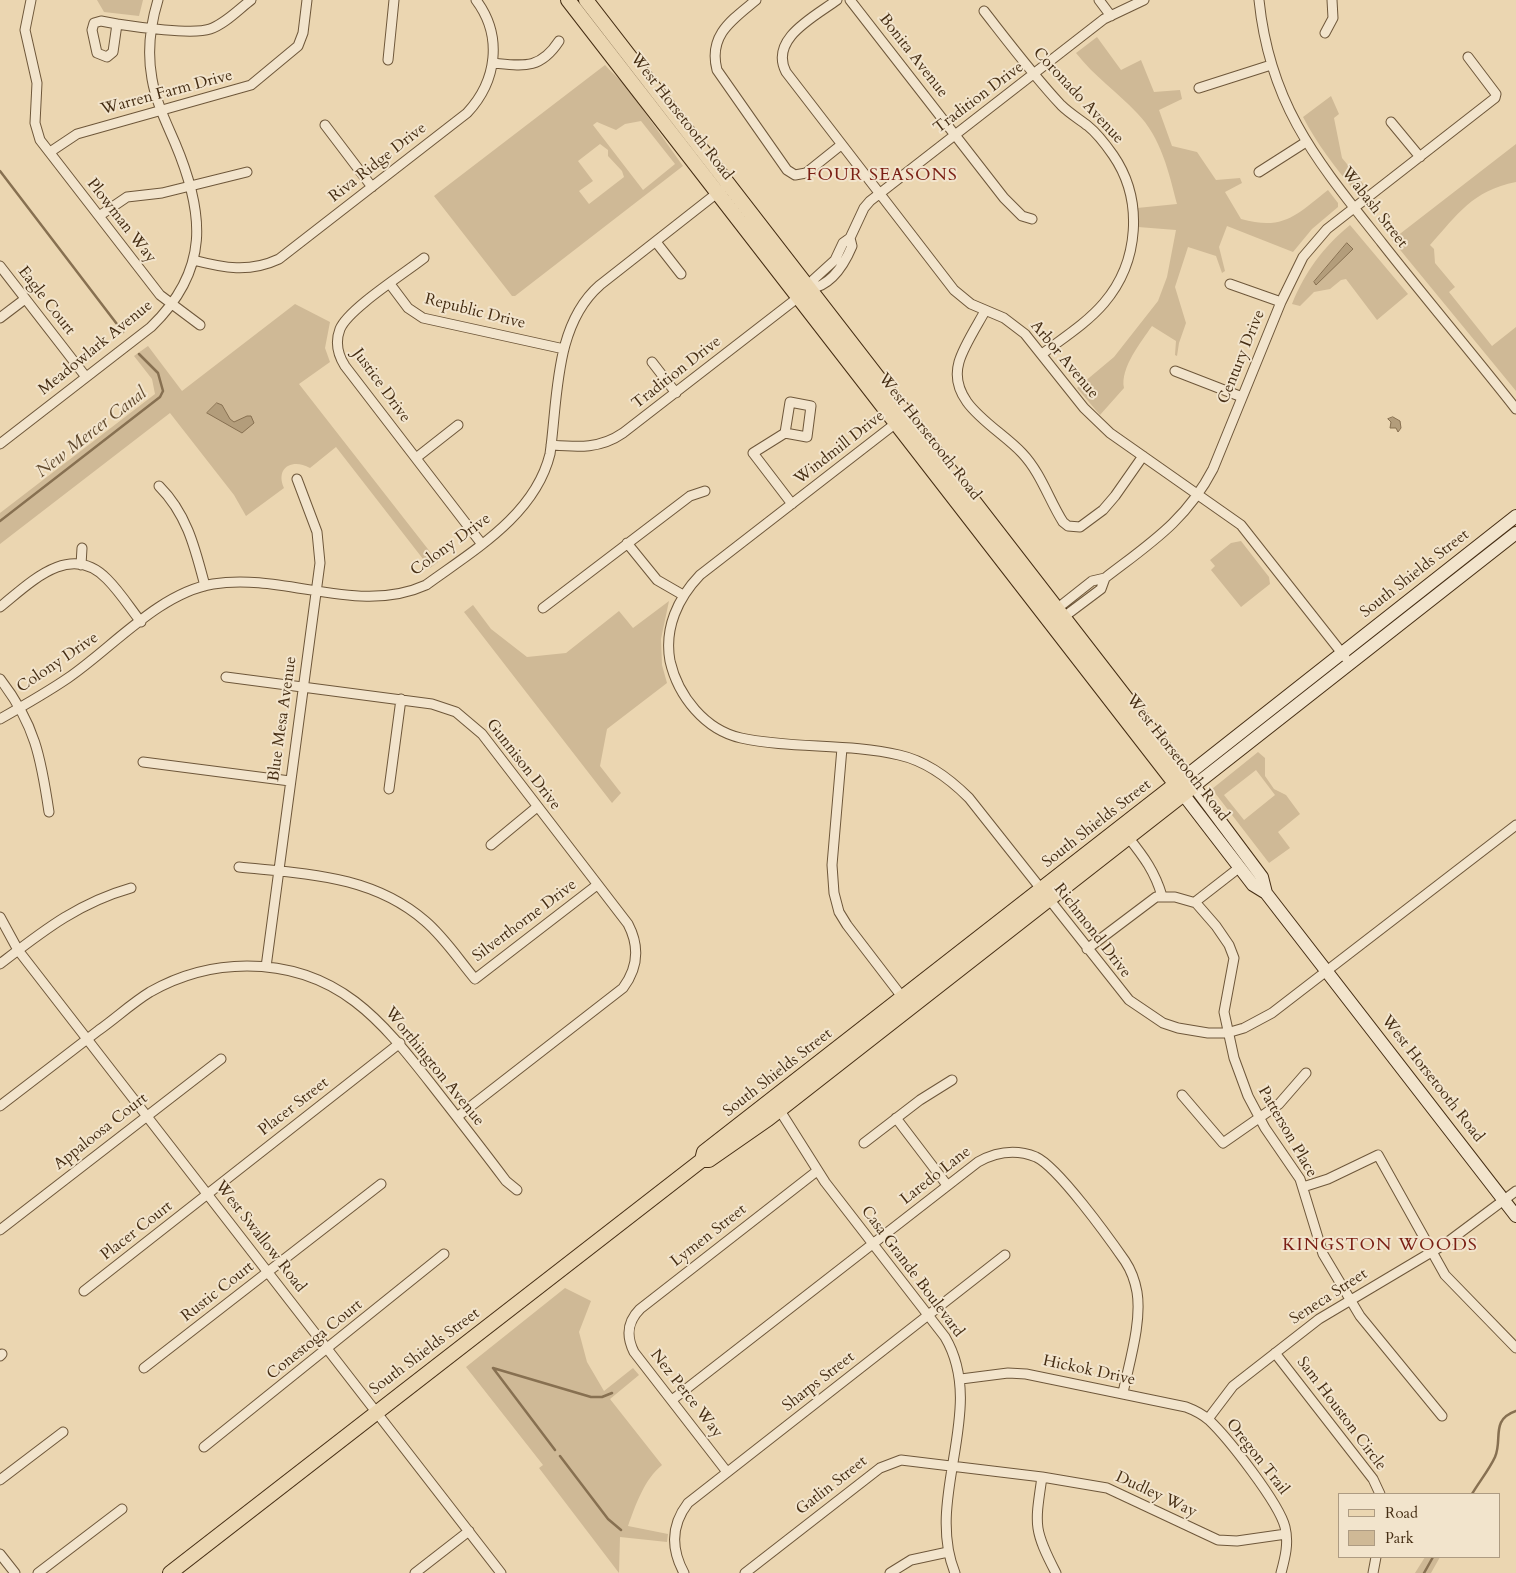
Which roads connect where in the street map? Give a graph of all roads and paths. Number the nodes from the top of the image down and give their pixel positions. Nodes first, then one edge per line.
1 (30, 0) edge
2 (158, 0) edge
3 (251, 0) edge
4 (307, 0) edge
5 (394, 0) edge
6 (476, 0) edge
7 (568, 0) edge
8 (586, 0) edge
9 (756, 0) edge
10 (837, 0) edge
11 (850, 0) edge
12 (1099, 0) edge
13 (1144, 0) edge
14 (1259, 0) edge
15 (1332, 0) edge
16 (984, 11) dead end
17 (1112, 16) junction
18 (117, 24) dead end
19 (151, 28) junction
20 (1325, 33) dead end
21 (559, 41) dead end
22 (1468, 57) dead end
23 (388, 60) dead end
24 (493, 63) junction
25 (1271, 65) junction
26 (1034, 75) junction
27 (1199, 88) dead end
28 (161, 110) junction
29 (1391, 122) dead end
30 (325, 125) dead end
31 (954, 134) junction
32 (1306, 142) junction
33 (841, 144) junction
34 (50, 152) junction
35 (1420, 157) junction
36 (247, 172) dead end
37 (1259, 172) dead end
38 (192, 186) junction
39 (372, 187) junction
40 (723, 189) junction
41 (879, 194) junction
42 (1353, 206) junction
43 (99, 216) junction
44 (1032, 219) dead end
45 (656, 242) junction
46 (424, 258) dead end
47 (193, 260) junction
48 (0, 266) edge
49 (681, 274) dead end
50 (390, 284) junction
51 (1230, 284) dead end
52 (804, 293) junction
53 (26, 299) junction
54 (1281, 302) junction
55 (172, 305) junction
56 (985, 311) junction
57 (0, 318) edge
58 (200, 324) dead end
59 (564, 349) junction
60 (1042, 354) junction
61 (652, 362) dead end
62 (1175, 371) dead end
63 (86, 377) junction
64 (676, 393) junction
65 (1242, 397) junction
66 (1516, 409) edge
67 (901, 419) junction
68 (458, 424) dead end
69 (785, 433) dead end
70 (0, 444) edge
71 (551, 445) junction
72 (1143, 456) junction
73 (416, 458) junction
74 (297, 479) dead end
75 (159, 486) dead end
76 (705, 491) dead end
77 (1198, 494) junction
78 (792, 504) junction
79 (1516, 516) edge
80 (1516, 533) edge
81 (481, 543) junction
82 (627, 544) junction
83 (82, 548) dead end
84 (81, 564) junction
85 (204, 586) junction
86 (316, 590) junction
87 (683, 595) junction
88 (0, 607) edge
89 (543, 608) dead end
90 (1054, 617) junction
91 (141, 622) junction
92 (1347, 659) junction
93 (226, 677) dead end
94 (0, 679) edge
95 (303, 686) junction
96 (401, 699) junction
97 (19, 708) junction
98 (0, 719) edge
99 (842, 748) junction
100 (143, 762) dead end
101 (290, 781) junction
102 (1185, 785) junction
103 (389, 789) dead end
104 (537, 808) junction
105 (49, 812) dead end
106 (1516, 825) edge
107 (1128, 837) junction
108 (491, 844) dead end
109 (239, 867) dead end
110 (1240, 867) junction
111 (279, 871) junction
112 (598, 885) junction
113 (131, 888) dead end
114 (1266, 893) junction
115 (1045, 894) junction
116 (1162, 896) junction
117 (1195, 902) junction
118 (0, 917) edge
119 (1087, 949) junction
120 (18, 950) junction
121 (636, 959) junction
122 (645, 962) dead end
123 (0, 964) edge
124 (266, 967) junction
125 (1327, 972) junction
126 (906, 1002) junction
127 (1227, 1032) junction
128 (87, 1039) junction
129 (400, 1044) junction
130 (221, 1059) dead end
131 (1306, 1073) dead end
132 (952, 1080) dead end
133 (1182, 1095) dead end
134 (776, 1104) junction
135 (0, 1106) edge
136 (147, 1116) junction
137 (457, 1117) junction
138 (1259, 1117) junction
139 (896, 1118) junction
140 (864, 1143) dead end
141 (817, 1171) junction
142 (381, 1184) dead end
143 (948, 1185) junction
144 (1303, 1187) junction
145 (517, 1190) dead end
146 (1516, 1191) edge
147 (208, 1194) junction
148 (1504, 1201) junction
149 (1516, 1216) edge
150 (0, 1230) edge
151 (873, 1245) junction
152 (1432, 1251) junction
153 (444, 1254) dead end
154 (1005, 1255) dead end
155 (268, 1272) junction
156 (84, 1291) dead end
157 (1350, 1299) junction
158 (929, 1316) junction
159 (628, 1332) joint
160 (1516, 1348) edge
161 (328, 1349) junction
162 (1275, 1353) junction
163 (144, 1368) dead end
164 (960, 1379) junction
165 (1123, 1393) junction
166 (672, 1400) junction
167 (376, 1411) junction
168 (1442, 1416) dead end
169 (1208, 1419) junction
170 (63, 1432) dead end
171 (204, 1447) dead end
172 (952, 1465) junction
173 (727, 1472) junction
174 (1042, 1477) junction
175 (0, 1480) edge
176 (1380, 1493) edge
177 (122, 1509) dead end
178 (469, 1531) junction
179 (1286, 1534) junction
180 (948, 1552) junction
181 (0, 1554) edge
182 (1376, 1558) edge
183 (15, 1573) edge
184 (38, 1573) edge
185 (170, 1573) edge
186 (415, 1573) edge
187 (501, 1573) edge
188 (684, 1573) edge
189 (745, 1573) edge
190 (890, 1573) edge
191 (955, 1573) edge
192 (1056, 1573) edge
193 (1281, 1573) edge
194 (1373, 1573) edge

1 - 34 street, Plowman Way
2 - 19 street, Meadowlark Avenue
3 - 19 street
4 - 28 street, Warren Farm Drive
5 - 23 street
6 - 24 street, Riva Ridge Drive
7 - 40 main road, West Horsetooth Road
8 - 40 main road, West Horsetooth Road
9 - 33 street
10 - 33 street, Arbor Avenue
11 - 31 street, Bonita Avenue
12 - 17 street
13 - 17 street, Tradition Drive
14 - 25 street, Wabash Street
15 - 20 street
16 - 26 street, Coronado Avenue
17 - 26 street, Tradition Drive
18 - 19 street
19 - 28 street, Meadowlark Avenue
21 - 24 street
22 - 35 street, Century Drive
24 - 39 street, Riva Ridge Drive
25 - 27 street
25 - 32 street, Wabash Street
26 - 31 street, Tradition Drive
26 - 60 street, Coronado Avenue
28 - 34 street, Warren Farm Drive
28 - 38 street, Meadowlark Avenue
29 - 35 street
30 - 39 street
31 - 41 street, Tradition Drive
31 - 44 street, Bonita Avenue
32 - 37 street
32 - 42 street, Wabash Street
33 - 41 street, Arbor Avenue
34 - 43 street, Plowman Way
35 - 42 street, Century Drive
36 - 38 street
38 - 43 street
38 - 47 street, Meadowlark Avenue
39 - 47 street, Riva Ridge Drive
40 - 45 street, Colony Drive
40 - 52 main road, West Horsetooth Road
41 - 52 street, Tradition Drive
41 - 56 street, Arbor Avenue
42 - 54 street, Century Drive
42 - 66 street, Wabash Street
43 - 55 street, Plowman Way
45 - 49 street
45 - 59 street, Colony Drive
46 - 50 street, Justice Drive
47 - 55 street, Meadowlark Avenue
48 - 53 street, Eagle Court
50 - 59 street, Republic Drive
50 - 73 street, Justice Drive
51 - 54 street
52 - 64 street, Tradition Drive
52 - 67 main road, West Horsetooth Road
53 - 57 street
53 - 63 street, Eagle Court
54 - 65 street, Century Drive
55 - 58 street, Plowman Way
55 - 63 street, Meadowlark Avenue
56 - 60 street, Arbor Avenue
56 - 72 street
59 - 71 street, Colony Drive
60 - 72 street, Arbor Avenue
61 - 64 street
62 - 65 street
63 - 70 street, Meadowlark Avenue
64 - 71 street, Tradition Drive
65 - 77 street, Century Drive
67 - 78 street, Windmill Drive
67 - 90 main road, West Horsetooth Road
68 - 73 street
69 - 78 street, Windmill Drive
71 - 81 street, Colony Drive
72 - 77 street, Arbor Avenue
73 - 81 street, Justice Drive
74 - 86 street, Blue Mesa Avenue
75 - 85 street
76 - 82 street
77 - 90 street, Century Drive
77 - 92 street, Arbor Avenue
78 - 87 street, Windmill Drive
79 - 92 main road, South Shields Street
80 - 92 main road, South Shields Street
81 - 86 street, Colony Drive
82 - 87 street
82 - 89 street
83 - 84 street
84 - 88 street
84 - 91 street
85 - 86 street, Colony Drive
85 - 91 street, Colony Drive
86 - 95 street, Blue Mesa Avenue
87 - 99 street, Richmond Drive
90 - 102 main road, West Horsetooth Road
91 - 97 street, Colony Drive
92 - 102 main road, South Shields Street
93 - 95 street, Gunnison Drive
94 - 97 street
95 - 96 street, Gunnison Drive
95 - 101 street, Blue Mesa Avenue
96 - 103 street
96 - 104 street, Gunnison Drive
97 - 98 street, Colony Drive
97 - 105 street
99 - 115 street, Richmond Drive
99 - 126 street
100 - 101 street
101 - 111 street, Blue Mesa Avenue
102 - 107 main road, South Shields Street
102 - 110 main road, West Horsetooth Road
102 - 114 main road, West Horsetooth Road
102 - 115 main road, South Shields Street
104 - 108 street
104 - 112 street, Gunnison Drive
106 - 125 street, Richmond Drive
107 - 115 main road, South Shields Street
107 - 116 street
109 - 111 street, Silverthorne Drive
110 - 114 main road, West Horsetooth Road
110 - 117 street
111 - 112 street, Silverthorne Drive
111 - 124 street, Blue Mesa Avenue
112 - 121 street, Gunnison Drive
113 - 120 street
114 - 125 main road, West Horsetooth Road
115 - 119 street, Richmond Drive
115 - 126 main road, South Shields Street
116 - 117 street
116 - 119 street
117 - 127 street, Patterson Place
118 - 120 street, West Swallow Road
119 - 127 street, Richmond Drive
120 - 123 street
120 - 128 street, West Swallow Road
121 - 122 street
121 - 137 street
124 - 128 street, Worthington Avenue
124 - 129 street, Worthington Avenue
125 - 127 street, Richmond Drive
125 - 148 main road, West Horsetooth Road
126 - 134 main road, South Shields Street
127 - 138 street, Patterson Place
128 - 135 street, Worthington Avenue
128 - 136 street, West Swallow Road
129 - 137 street, Worthington Avenue
129 - 147 street, Placer Street
130 - 136 street, Appaloosa Court
131 - 138 street
132 - 139 street
133 - 138 street
134 - 141 street, Casa Grande Boulevard
134 - 167 main road, South Shields Street
136 - 147 street, West Swallow Road
136 - 150 street, Appaloosa Court
137 - 145 street, Worthington Avenue
138 - 144 street, Patterson Place
139 - 140 street
139 - 143 street
141 - 151 street, Casa Grande Boulevard
141 - 159 street, Lymen Street
142 - 155 street, Rustic Court
143 - 151 street, Laredo Lane
143 - 165 street, Laredo Lane
144 - 152 street
144 - 157 street, Patterson Place
146 - 148 street, Seneca Street
147 - 155 street, West Swallow Road
147 - 156 street, Placer Court
148 - 149 main road, West Horsetooth Road
148 - 152 street, Seneca Street
151 - 158 street, Casa Grande Boulevard
151 - 166 street, Laredo Lane
152 - 157 street, Seneca Street
152 - 160 street
153 - 161 street, Conestoga Court
154 - 158 street, Sharps Street
155 - 161 street, West Swallow Road
155 - 163 street, Rustic Court
157 - 162 street, Seneca Street
157 - 168 street, Patterson Place
158 - 164 street, Casa Grande Boulevard
158 - 173 street, Sharps Street
159 - 166 street, Nez Perce Way
161 - 167 street, West Swallow Road
161 - 171 street, Conestoga Court
162 - 169 street, Seneca Street
162 - 176 street, Sam Houston Circle
164 - 165 street, Hickok Drive
164 - 172 street, Casa Grande Boulevard
165 - 169 street, Hickok Drive
166 - 173 street, Nez Perce Way
167 - 178 street, West Swallow Road
167 - 185 main road, South Shields Street
169 - 179 street, Oregon Trail
170 - 175 street
172 - 174 street, Dudley Way
172 - 180 street, Casa Grande Boulevard
172 - 189 street, Gatlin Street
173 - 188 street, Sharps Street
174 - 179 street, Dudley Way
174 - 192 street
177 - 184 street
178 - 186 street
178 - 187 street, West Swallow Road
179 - 193 street, Oregon Trail
180 - 190 street
180 - 191 street, Casa Grande Boulevard
181 - 183 street
182 - 194 street

